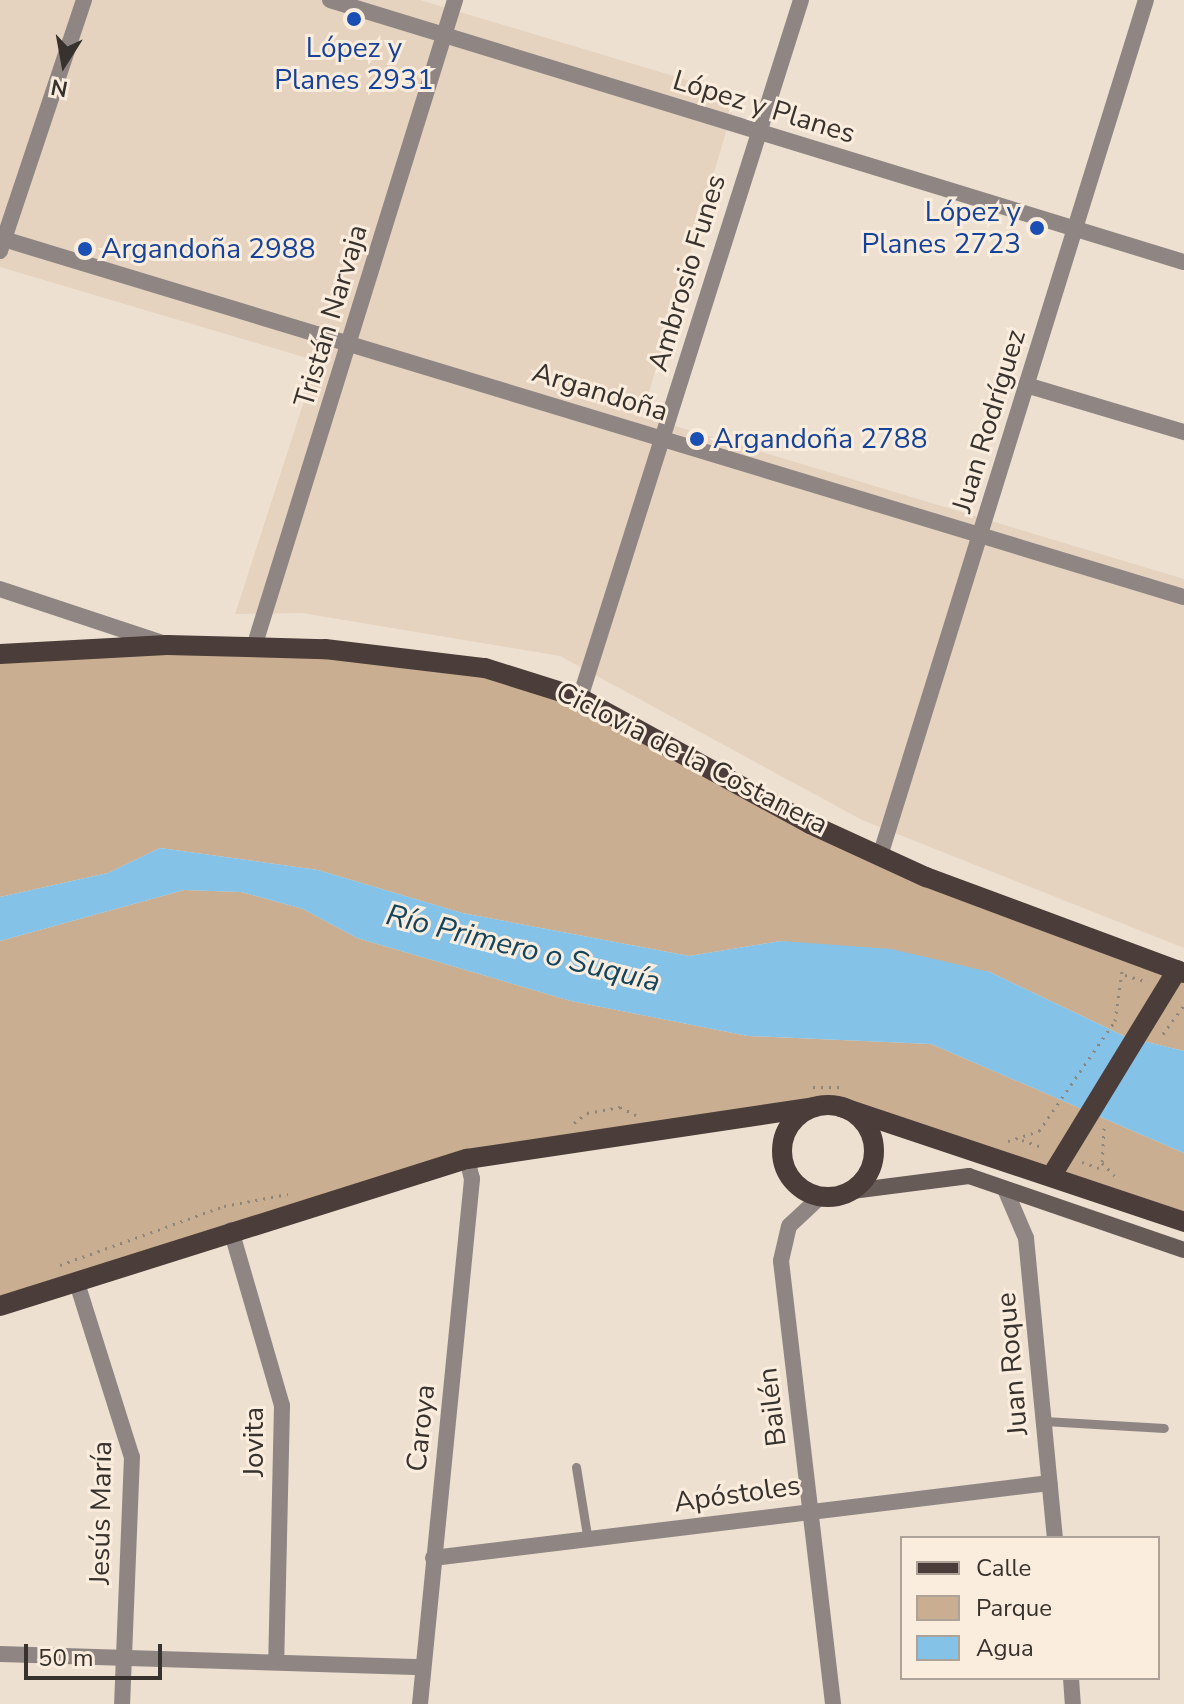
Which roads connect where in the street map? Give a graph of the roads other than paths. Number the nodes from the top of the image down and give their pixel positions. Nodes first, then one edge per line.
1 (84, 0) edge
2 (330, 0) edge
3 (455, 0) edge
4 (801, 0) edge
5 (1146, 0) edge
6 (444, 35) junction
7 (759, 132) junction
8 (1075, 229) junction
9 (1, 243) edge
10 (1184, 262) edge
11 (350, 344) junction
12 (1026, 385) junction
13 (1184, 432) edge
14 (663, 438) junction
15 (981, 535) junction
16 (0, 589) edge
17 (1184, 597) edge
18 (167, 645) junction
19 (254, 647) junction
20 (0, 654) edge
21 (580, 698) junction
22 (880, 856) junction
23 (1182, 967) edge
24 (814, 1107) junction
25 (841, 1107) junction
26 (467, 1159) junction
27 (1052, 1175) junction
28 (1005, 1189) junction
29 (852, 1191) junction
30 (820, 1197) junction
31 (1184, 1224) edge
32 (231, 1230) junction
33 (1184, 1250) edge
34 (77, 1283) junction
35 (0, 1306) edge
36 (1044, 1421) junction
37 (1164, 1428) dead end
38 (576, 1467) dead end
39 (1049, 1483) junction
40 (810, 1509) junction
41 (1055, 1536) edge
42 (588, 1541) junction
43 (433, 1558) junction
44 (0, 1654) edge
45 (123, 1658) junction
46 (276, 1661) junction
47 (423, 1667) junction
48 (1071, 1680) edge
49 (122, 1704) edge
50 (420, 1704) edge
51 (833, 1704) edge
52 (1073, 1704) edge

1 - 9 street
2 - 6 street, López y Planes
3 - 6 street, Tristán Narvaja
4 - 7 street, Ambrosio Funes
5 - 8 street, Juan Rodríguez
6 - 7 street, López y Planes
6 - 11 street, Tristán Narvaja
7 - 8 street, López y Planes
7 - 14 street, Ambrosio Funes
8 - 10 street, López y Planes
8 - 12 street, Juan Rodríguez
9 - 11 street, Argandoña
11 - 14 street, Argandoña
11 - 19 street, Tristán Narvaja
12 - 13 street
12 - 15 street, Juan Rodríguez
14 - 15 street, Argandoña
14 - 21 street, Ambrosio Funes
15 - 17 street, Argandoña
15 - 22 street, Juan Rodríguez
16 - 18 street
18 - 19 main road
18 - 20 main road
19 - 21 main road
21 - 22 main road
22 - 23 main road
23 - 27 main road
24 - 25 main road
24 - 26 main road
24 - 30 main road
25 - 27 main road
25 - 29 main road
26 - 32 main road
26 - 43 street, Caroya
27 - 31 main road
28 - 29 street
28 - 33 street
28 - 36 street, Juan Roque
29 - 30 main road
30 - 40 street, Bailén
32 - 34 main road
32 - 46 street, Jovita
34 - 35 main road
34 - 45 street, Jesús María
36 - 37 lane
36 - 39 street, Juan Roque
38 - 42 lane
39 - 40 street, Apóstoles
39 - 41 street, Juan Roque
40 - 42 street, Apóstoles
40 - 51 street, Bailén
42 - 43 street, Apóstoles
43 - 47 street, Caroya
44 - 45 street
45 - 46 street
45 - 49 street, Jesús María
46 - 47 street
47 - 50 street, Caroya
48 - 52 street

